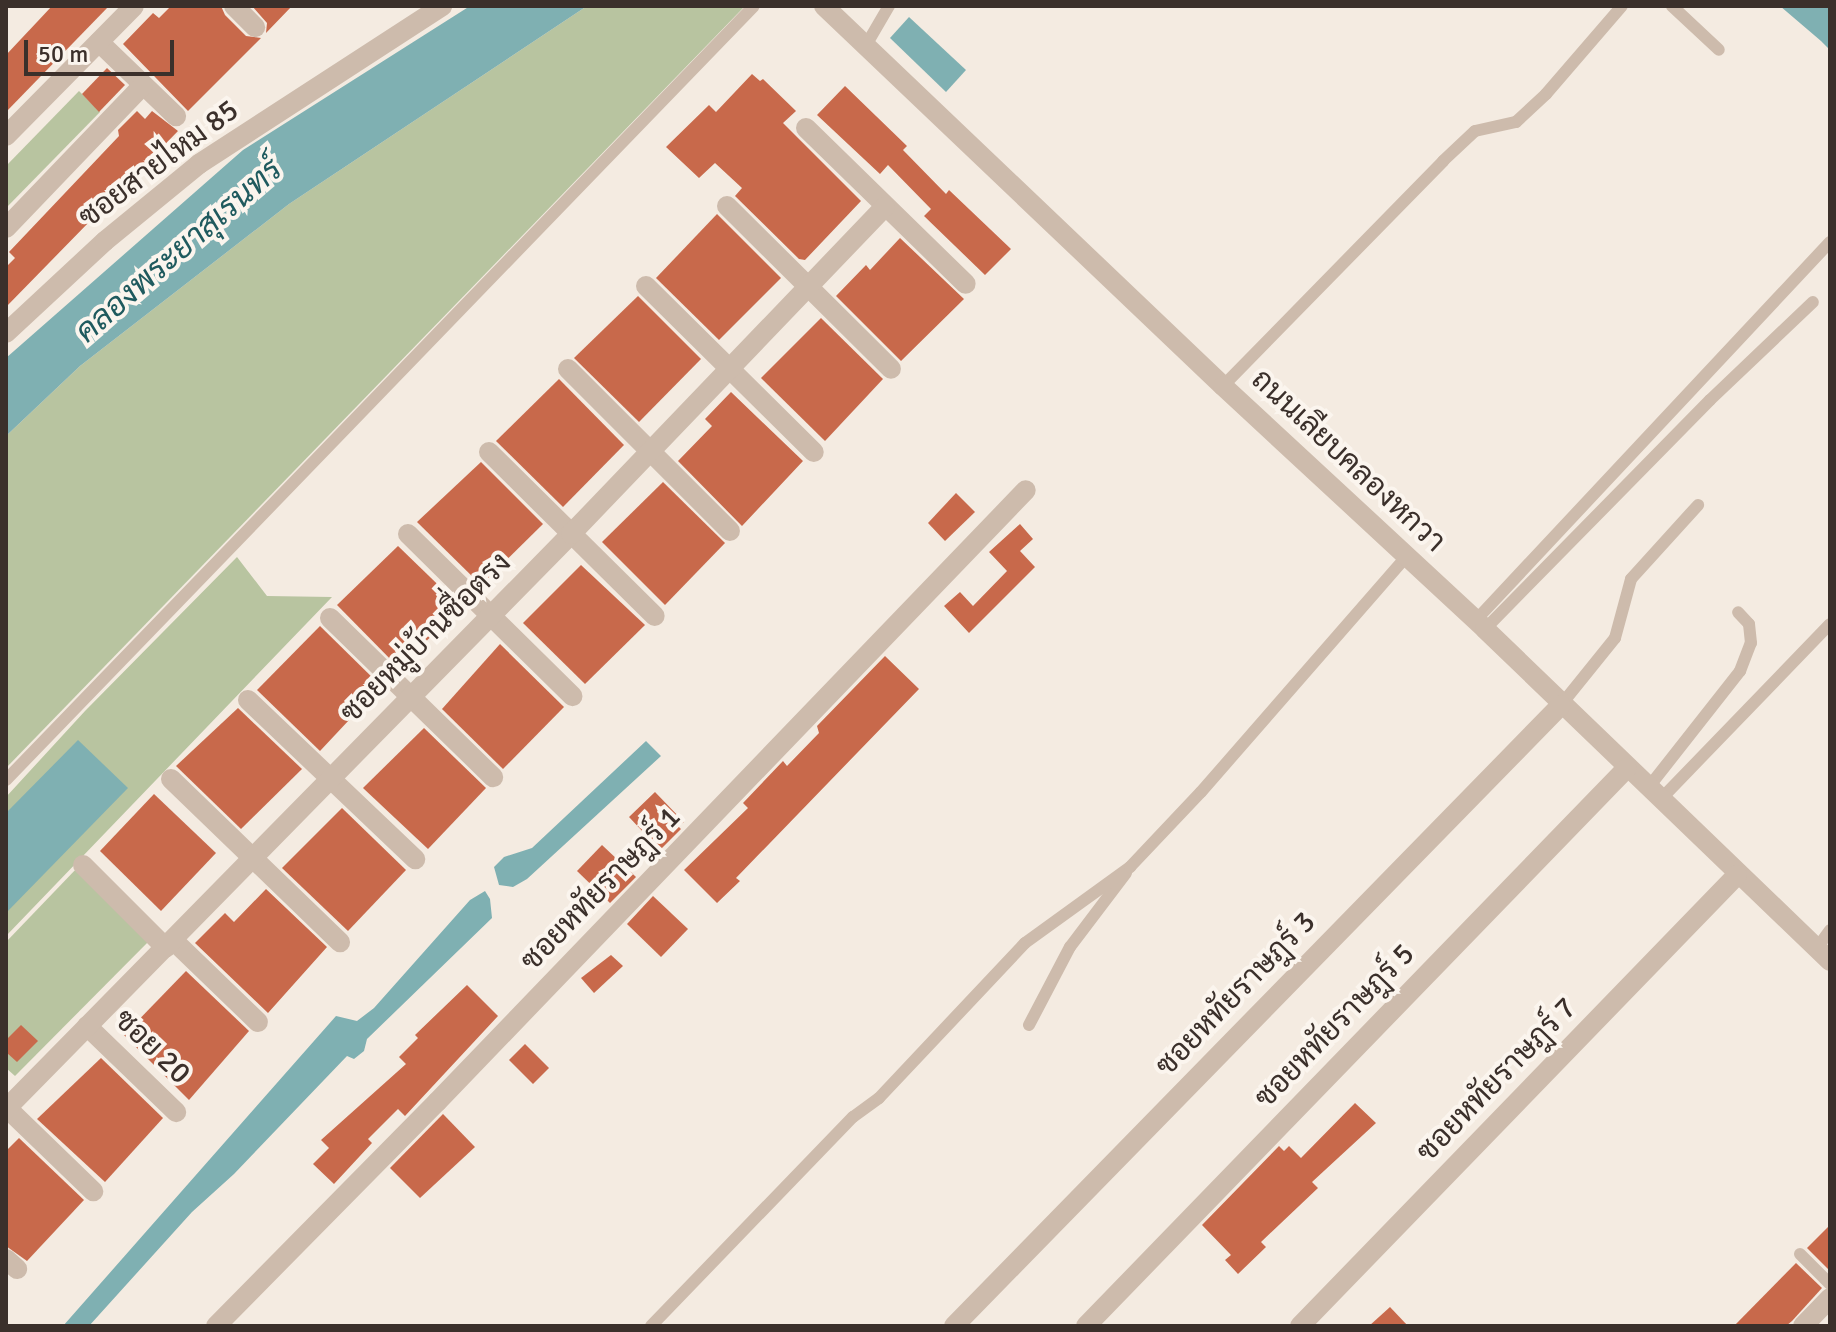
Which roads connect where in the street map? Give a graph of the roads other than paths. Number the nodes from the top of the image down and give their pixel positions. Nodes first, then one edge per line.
1 (134, 6) edge
2 (234, 6) edge
3 (442, 6) edge
4 (754, 6) edge
5 (824, 6) edge
6 (889, 6) edge
7 (1622, 6) edge
8 (1672, 6) edge
9 (255, 27) dead end
10 (99, 42) junction
11 (865, 47) junction
12 (1719, 50) dead end
13 (143, 85) junction
14 (176, 116) dead end
15 (806, 128) dead end
16 (6, 136) edge
17 (727, 206) dead end
18 (885, 207) junction
19 (6, 228) edge
20 (1830, 242) edge
21 (966, 284) dead end
22 (646, 286) dead end
23 (806, 286) junction
24 (1813, 302) dead end
25 (6, 333) edge
26 (568, 369) dead end
27 (727, 369) junction
28 (891, 369) dead end
29 (1223, 386) junction
30 (489, 452) dead end
31 (650, 452) junction
32 (814, 452) dead end
33 (1026, 490) dead end
34 (1698, 505) dead end
35 (730, 531) dead end
36 (408, 534) dead end
37 (571, 534) junction
38 (1407, 556) junction
39 (1738, 612) dead end
40 (491, 614) junction
41 (655, 616) dead end
42 (330, 618) dead end
43 (1480, 624) junction
44 (1830, 624) edge
45 (572, 696) dead end
46 (409, 698) junction
47 (248, 700) dead end
48 (1561, 705) junction
49 (1627, 768) junction
50 (493, 777) dead end
51 (171, 779) dead end
52 (330, 779) junction
53 (6, 780) edge
54 (1655, 794) junction
55 (252, 859) junction
56 (415, 859) dead end
57 (83, 865) dead end
58 (1130, 867) junction
59 (1737, 875) junction
60 (1830, 930) edge
61 (340, 942) dead end
62 (169, 944) junction
63 (1823, 955) edge
64 (258, 1022) dead end
65 (1029, 1025) dead end
66 (87, 1026) junction
67 (9, 1101) edge
68 (176, 1112) dead end
69 (93, 1191) dead end
70 (1800, 1254) dead end
71 (1830, 1284) edge
72 (1830, 1298) edge
73 (1304, 1324) edge
74 (1807, 1324) edge
75 (216, 1326) edge
76 (651, 1326) edge
77 (954, 1326) edge
78 (1086, 1326) edge

1 - 10 street
2 - 9 street
3 - 25 street, ซอยสายไหม 85
4 - 53 lane
5 - 11 street, ถนนเลียบคลองหกวา
6 - 11 lane
7 - 29 lane
8 - 12 lane
10 - 13 street
10 - 16 street
11 - 29 street, ถนนเลียบคลองหกวา
13 - 14 street
13 - 19 street
15 - 18 street
17 - 23 street
18 - 21 street
18 - 23 street, ซอยหมู่บ้านซื่อตรง
20 - 43 lane
22 - 27 street
23 - 27 street, ซอยหมู่บ้านซื่อตรง
23 - 28 street
24 - 43 lane
26 - 31 street
27 - 31 street, ซอยหมู่บ้านซื่อตรง
27 - 32 street
29 - 38 street, ถนนเลียบคลองหกวา
30 - 37 street
31 - 35 street
31 - 37 street, ซอยหมู่บ้านซื่อตรง
33 - 75 street, ซอยหทัยราษฎร์ 1
34 - 48 lane
36 - 40 street
37 - 40 street, ซอยหมู่บ้านซื่อตรง
37 - 41 street
38 - 43 street, ถนนเลียบคลองหกวา
38 - 58 lane
39 - 54 lane
40 - 45 street
40 - 46 street, ซอยหมู่บ้านซื่อตรง
42 - 46 street
43 - 48 street, ถนนเลียบคลองหกวา
44 - 54 lane
46 - 50 street
46 - 52 street, ซอยหมู่บ้านซื่อตรง
47 - 52 street
48 - 49 street, ถนนเลียบคลองหกวา
48 - 77 street, ซอยหทัยราษฎร์ 3
49 - 54 street, ถนนเลียบคลองหกวา
49 - 78 street, ซอยหทัยราษฎร์ 5
51 - 55 street
52 - 55 street, ซอยหมู่บ้านซื่อตรง
52 - 56 street
54 - 59 street, ถนนเลียบคลองหกวา
55 - 61 street
55 - 62 street, ซอยหมู่บ้านซื่อตรง
57 - 62 street
58 - 65 lane
58 - 76 lane
59 - 63 street, ถนนเลียบคลองหกวา
59 - 73 street, ซอยหทัยราษฎร์ 7
60 - 63 lane
62 - 64 street
62 - 66 street, ซอยหมู่บ้านซื่อตรง
66 - 67 street, ซอยหมู่บ้านซื่อตรง
66 - 68 street, ซอย 20
67 - 69 street
70 - 71 lane
72 - 74 street

